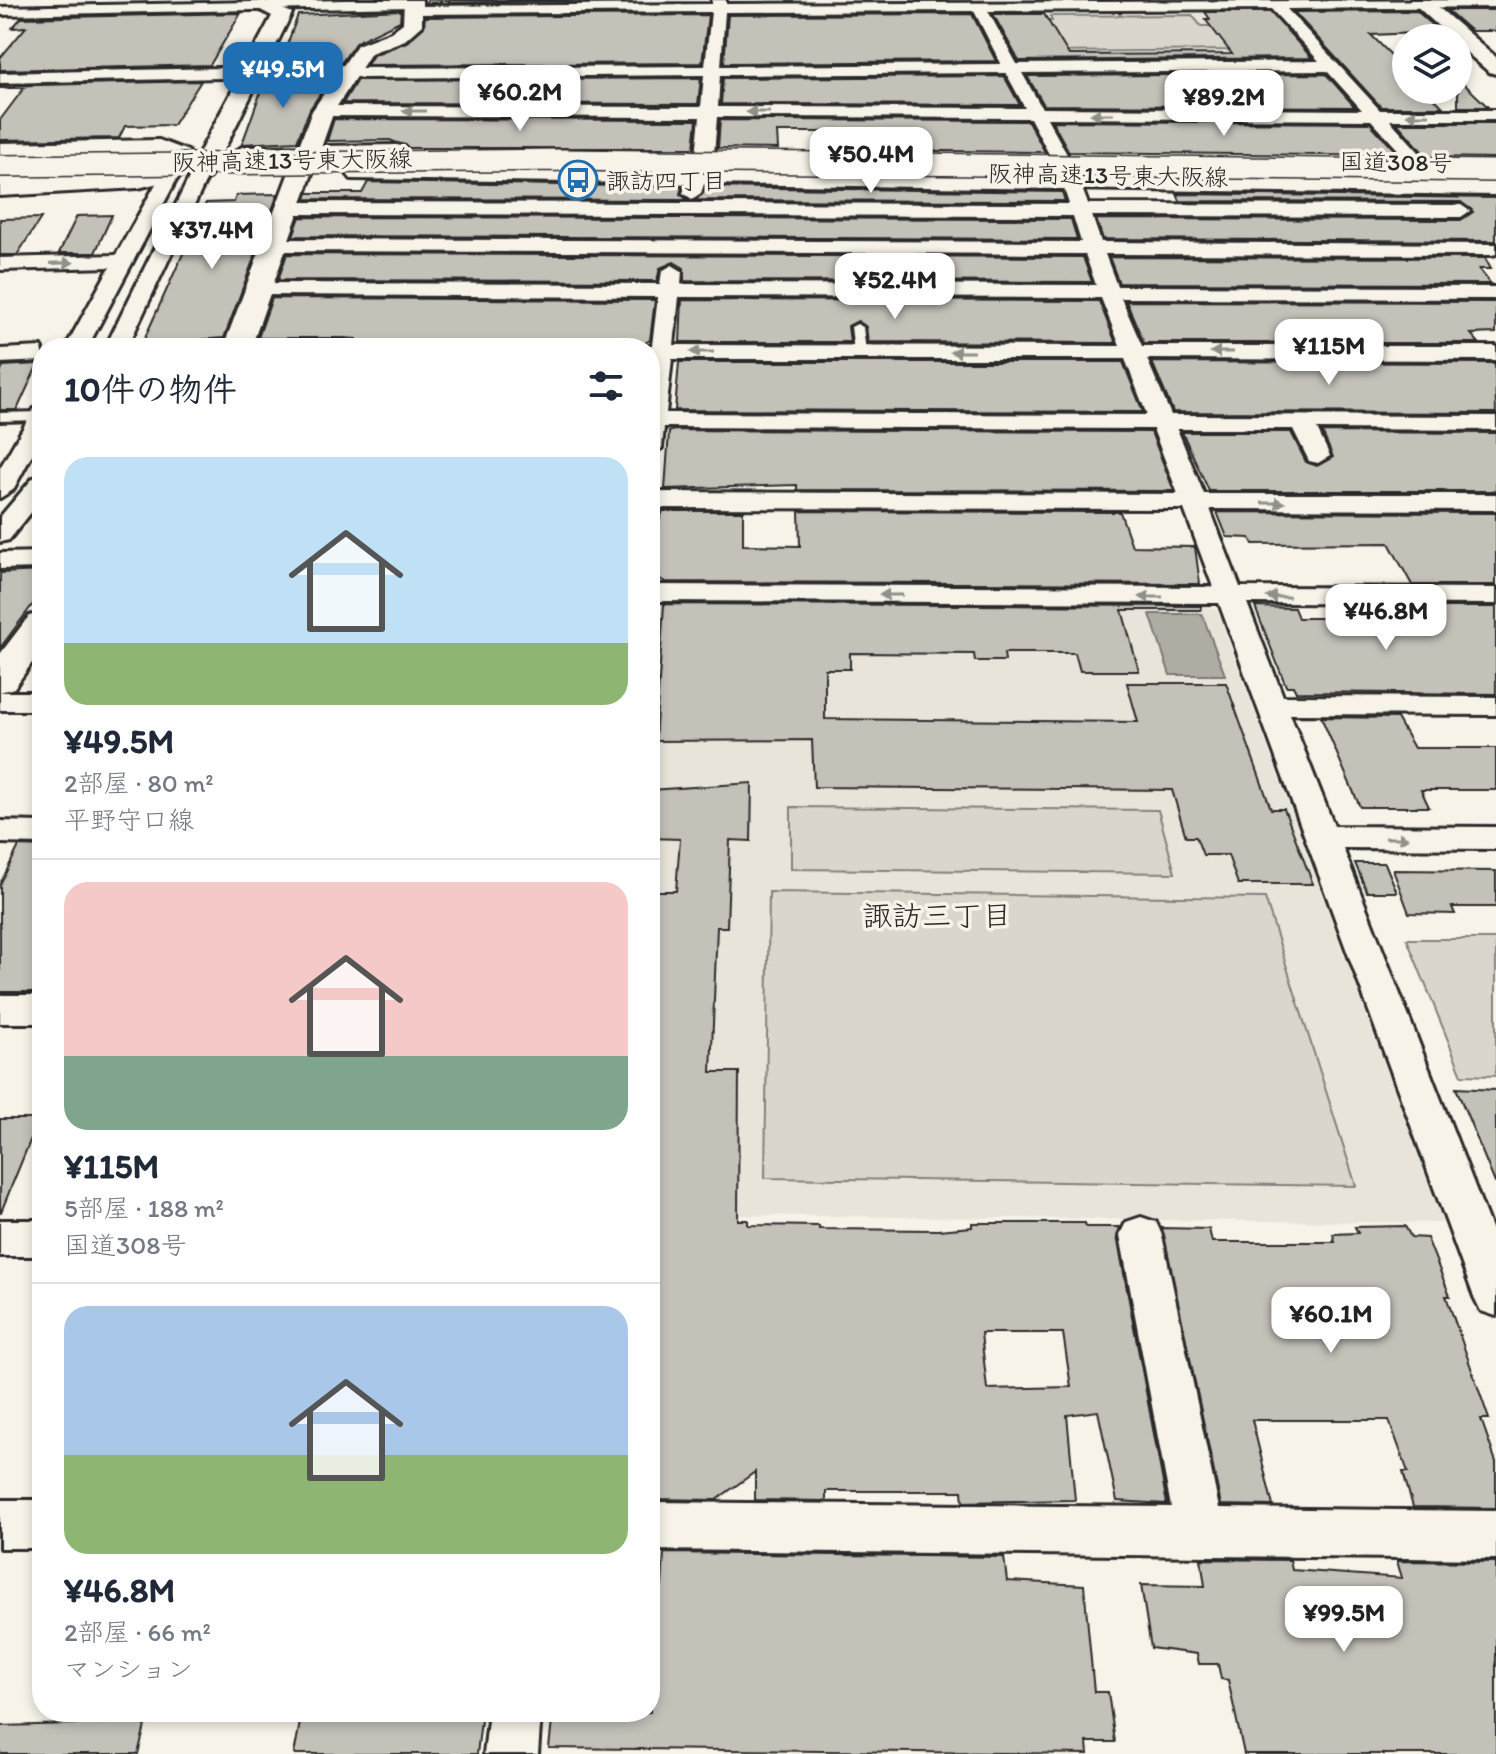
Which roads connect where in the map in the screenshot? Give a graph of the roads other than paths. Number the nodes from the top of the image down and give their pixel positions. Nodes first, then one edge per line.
1 (976, 2) edge
2 (1273, 2) edge
3 (1411, 2) edge
4 (263, 3) edge
5 (1496, 3) edge
6 (413, 4) edge
7 (718, 4) edge
8 (0, 11) edge
9 (1430, 24) edge
10 (1472, 64) edge
11 (1331, 66) junction
12 (1013, 68) junction
13 (1496, 68) edge
14 (347, 70) junction
15 (714, 71) junction
16 (227, 72) junction
17 (252, 72) junction
18 (0, 78) edge
19 (1496, 85) edge
20 (214, 96) dead end
21 (323, 111) junction
22 (710, 112) junction
23 (1037, 114) junction
24 (1376, 115) junction
25 (1496, 115) edge
26 (194, 132) dead end
27 (0, 150) edge
28 (0, 156) edge
29 (635, 160) junction
30 (1419, 162) junction
31 (306, 163) junction
32 (1496, 163) edge
33 (0, 165) edge
34 (176, 165) junction
35 (205, 165) junction
36 (700, 166) junction
37 (406, 167) junction
38 (1496, 171) edge
39 (0, 177) edge
40 (1496, 180) edge
41 (1071, 184) junction
42 (0, 187) edge
43 (1441, 187) junction
44 (1496, 188) edge
45 (291, 208) junction
46 (688, 209) junction
47 (1461, 211) junction
48 (275, 245) junction
49 (678, 247) junction
50 (1096, 248) junction
51 (1494, 252) edge
52 (125, 261) junction
53 (0, 264) edge
54 (258, 289) junction
55 (668, 290) junction
56 (1109, 293) junction
57 (1496, 293) edge
58 (857, 327) dead end
59 (82, 338) edge
60 (121, 338) edge
61 (241, 338) edge
62 (659, 338) edge
63 (660, 352) edge
64 (860, 352) junction
65 (1135, 352) junction
66 (1496, 353) edge
67 (32, 354) edge
68 (0, 356) edge
69 (32, 415) edge
70 (0, 417) edge
71 (660, 420) edge
72 (937, 421) junction
73 (1162, 422) junction
74 (1302, 423) junction
75 (1496, 423) edge
76 (32, 433) edge
77 (940, 447) dead end
78 (1318, 456) dead end
79 (0, 490) edge
80 (32, 495) edge
81 (660, 500) edge
82 (1496, 502) edge
83 (1195, 503) junction
84 (0, 534) edge
85 (32, 560) edge
86 (0, 561) edge
87 (660, 593) edge
88 (1496, 596) edge
89 (1229, 597) junction
90 (32, 637) edge
91 (0, 680) edge
92 (0, 701) edge
93 (32, 701) edge
94 (1269, 705) junction
95 (1496, 706) edge
96 (0, 832) edge
97 (32, 833) edge
98 (1319, 837) junction
99 (1496, 838) edge
100 (0, 1009) edge
101 (32, 1009) edge
102 (1141, 1235) dead end
103 (0, 1238) edge
104 (32, 1238) edge
105 (1487, 1252) edge
106 (1496, 1297) edge
107 (0, 1524) edge
108 (32, 1524) edge
109 (660, 1526) edge
110 (1200, 1531) junction
111 (1496, 1535) edge
112 (514, 1722) edge
113 (511, 1754) edge

1 - 2 street
1 - 7 street
1 - 12 street
2 - 3 street
2 - 11 street
3 - 5 street
3 - 9 main road
3 - 13 main road
4 - 6 street
4 - 8 street
4 - 16 main road
4 - 17 main road
6 - 7 street
6 - 14 main road
7 - 15 street
10 - 19 main road
11 - 12 street
11 - 24 street
12 - 15 street
12 - 23 street
14 - 15 street
14 - 17 street
14 - 21 main road
15 - 22 street
16 - 17 street
16 - 18 street
16 - 20 main road
17 - 35 main road
22 -> 21 street
21 - 31 main road
23 -> 22 street
22 - 36 street
24 -> 23 street
23 - 41 street
25 -> 24 street
24 - 30 street
26 - 34 main road
27 - 34 main road
28 - 29 main road, bridge
29 - 33 main road, 阪神高速13号東大阪線, bridge
29 - 38 main road, 阪神高速13号東大阪線, bridge
30 - 32 main road, 国道308号
30 - 41 main road, 国道308号
31 - 35 main road, 国道308号
31 - 36 main road, 国道308号
31 - 45 main road
33 - 34 main road, 国道308号
34 - 35 main road, 国道308号
34 - 39 main road, 国道308号
34 - 42 main road
34 - 52 street
35 - 60 street
36 - 41 main road, 国道308号
36 - 46 street
37 - 39 main road, 阪神高速13号東大阪線, bridge
37 - 40 main road, 阪神高速13号東大阪線, bridge
37 - 42 main road
41 - 43 main road, 国道308号
41 - 46 street
41 - 47 street
41 - 50 street
43 - 44 main road, 国道308号
43 - 47 street
45 - 46 street
45 - 48 main road
46 - 49 street
47 - 51 street
48 - 49 street
48 - 54 main road
49 - 50 street
49 - 55 street
50 - 51 street
50 - 56 street
53 -> 52 street
52 - 59 street
54 - 55 street
54 - 61 main road
55 - 56 street
55 - 62 street
56 - 57 street
56 - 65 street
58 - 64 lane
64 -> 63 street
65 -> 64 street
66 -> 65 street
65 - 73 street
67 - 68 street
69 - 70 lane
71 - 72 street
72 - 73 street
72 - 77 street
73 - 74 street
73 - 83 street
74 - 75 street
74 - 78 street
76 - 79 street
80 - 84 street
81 - 83 street
83 -> 82 street
83 - 89 street
85 - 86 street
89 -> 87 street
88 -> 89 street
89 - 94 street
90 - 91 main road
92 - 93 street
94 - 95 street
94 - 98 street
96 - 97 street
98 -> 99 street
98 - 105 street
100 - 101 street
102 - 110 street
103 - 104 street
105 - 106 street
107 - 108 street
109 - 110 street
110 - 111 street
112 - 113 street

